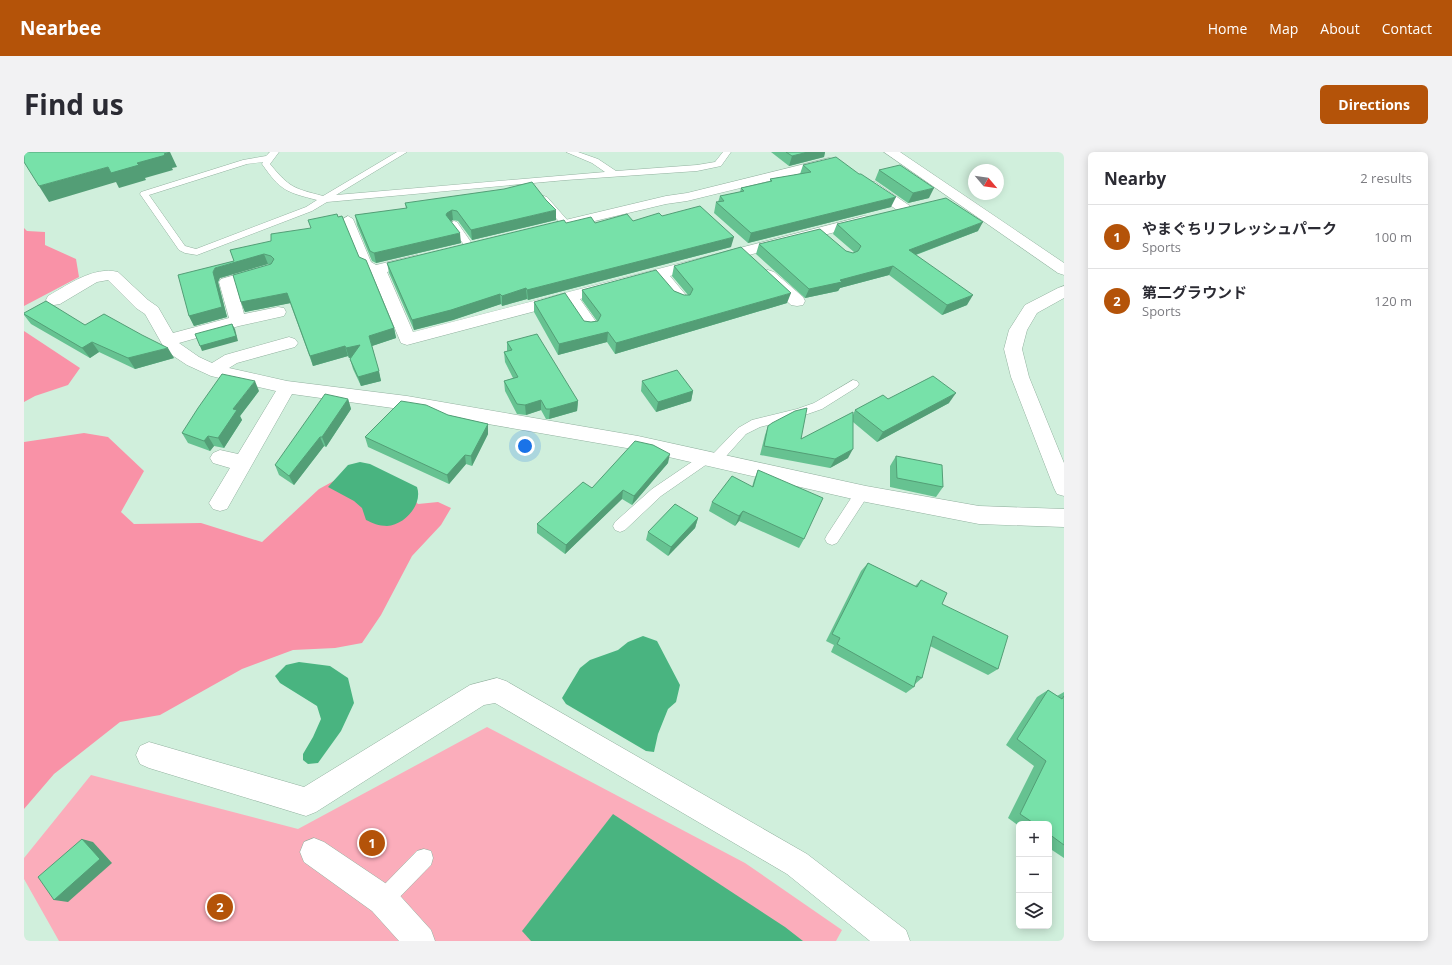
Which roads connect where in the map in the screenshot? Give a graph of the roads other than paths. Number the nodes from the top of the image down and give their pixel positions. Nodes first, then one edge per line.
1 (403, 152) edge
2 (570, 152) edge
3 (727, 152) edge
4 (891, 152) edge
5 (272, 155) edge
6 (842, 165) edge
7 (614, 174) junction
8 (861, 178) edge
9 (541, 195) edge
10 (687, 197) junction
11 (957, 197) junction
12 (325, 199) junction
13 (942, 201) edge
14 (920, 206) edge
15 (698, 208) edge
16 (891, 213) junction
17 (348, 219) dead end
18 (454, 224) edge
19 (566, 224) junction
20 (544, 229) edge
21 (819, 231) junction
22 (831, 241) edge
23 (477, 245) joint
24 (740, 247) junction
25 (454, 251) edge
26 (431, 256) edge
27 (378, 269) junction
28 (268, 270) edge
29 (1064, 270) edge
30 (659, 273) junction
31 (1064, 291) edge
32 (569, 296) junction
33 (54, 300) dead end
34 (682, 300) edge
35 (797, 301) dead end
36 (278, 312) dead end
37 (238, 322) junction
38 (591, 326) edge
39 (168, 340) junction
40 (289, 343) dead end
41 (213, 370) junction
42 (853, 384) dead end
43 (287, 387) junction
44 (220, 458) dead end
45 (710, 459) junction
46 (243, 463) junction
47 (1064, 488) edge
48 (862, 493) junction
49 (220, 503) dead end
50 (1064, 518) edge
51 (620, 526) dead end
52 (832, 540) dead end
53 (148, 755) dead end
54 (314, 852) dead end
55 (424, 858) dead end
56 (383, 900) junction
57 (420, 941) edge
58 (895, 941) edge

1 - 12 lane
2 - 7 lane
3 - 7 lane
4 - 11 street
5 - 12 lane
5 - 12 lane
6 - 10 street
7 - 12 lane
8 - 16 street
9 - 19 lane
10 - 15 street
10 - 19 street
11 - 13 street
11 - 29 street
14 - 16 street
16 - 21 street
17 - 27 lane
18 - 23 lane
19 - 20 street
21 - 22 street
21 - 24 street
23 - 25 street
24 - 30 street
24 - 35 street
26 - 27 street
27 - 32 street
28 - 37 street
30 - 32 street
30 - 34 street
31 - 47 street
32 - 38 street
33 - 39 street
36 - 37 street
37 - 39 street
39 - 41 street
40 - 41 street
41 - 43 street
42 - 45 lane
43 - 45 street
43 - 46 street
44 - 46 street
45 - 48 street
45 - 51 lane
46 - 49 street
48 - 50 street
48 - 52 lane
53 - 58 street
54 - 56 street
55 - 56 lane
56 - 57 street

